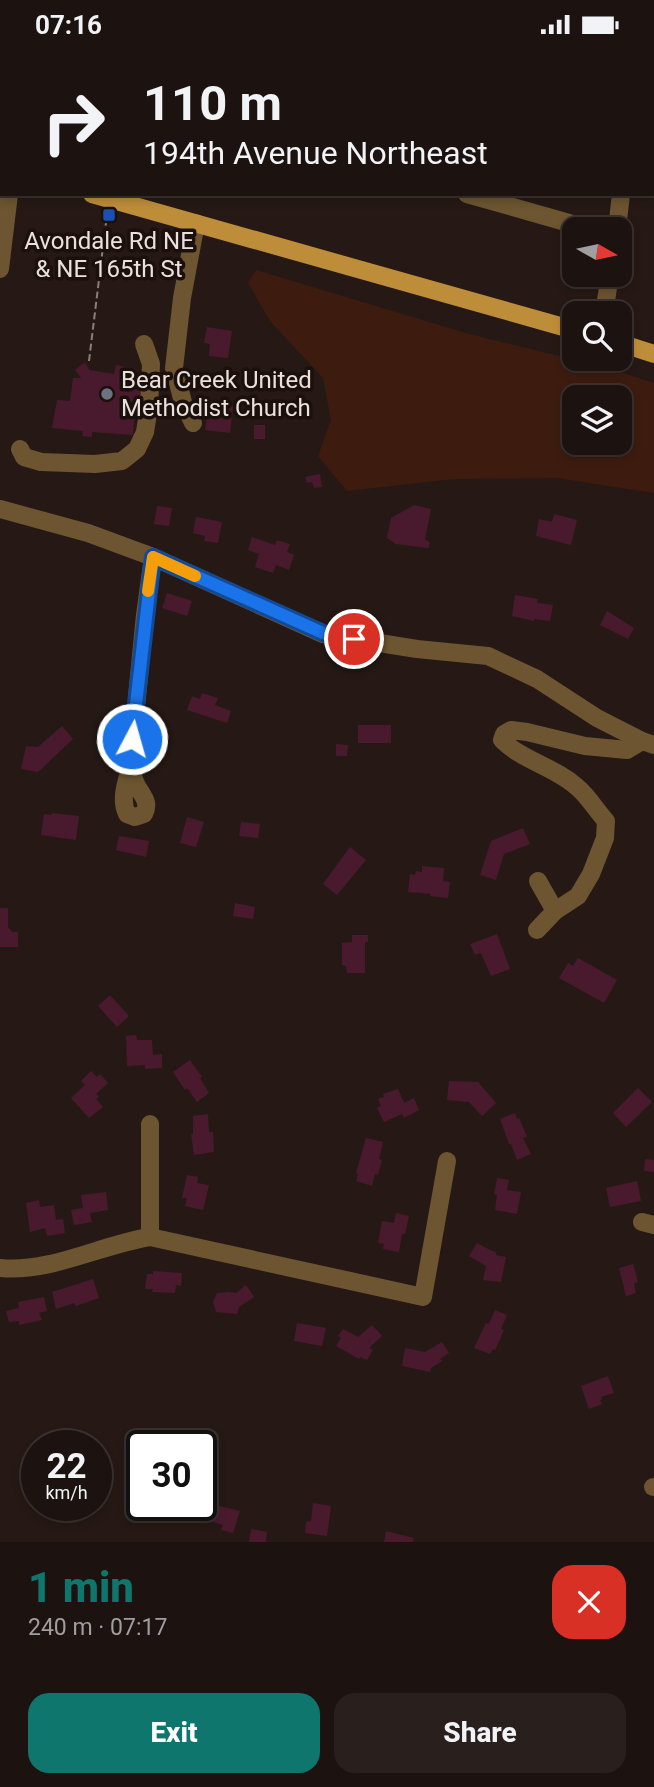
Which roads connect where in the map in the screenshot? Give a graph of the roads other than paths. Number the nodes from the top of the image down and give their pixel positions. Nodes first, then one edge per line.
1 (9, 196) edge
2 (474, 196) edge
3 (621, 196) edge
4 (101, 197) edge
5 (618, 217) edge
6 (562, 221) edge
7 (196, 223) junction
8 (0, 269) edge
9 (562, 327) edge
10 (144, 344) dead end
11 (632, 348) edge
12 (654, 354) edge
13 (193, 423) dead end
14 (20, 449) dead end
15 (0, 509) edge
16 (153, 557) junction
17 (648, 743) edge
18 (130, 768) dead end
19 (538, 881) dead end
20 (555, 911) junction
21 (537, 930) dead end
22 (150, 1124) dead end
23 (447, 1161) dead end
24 (150, 1237) junction
25 (0, 1268) edge

1 - 8 street
2 - 6 street
3 - 5 street
4 - 7 main road
7 - 9 main road
7 - 13 street
10 - 14 street
11 - 12 main road
15 - 16 street
16 - 17 street
16 - 18 street
17 - 20 street
19 - 20 street
20 - 21 street
22 - 24 street
23 - 24 street
24 - 25 street

